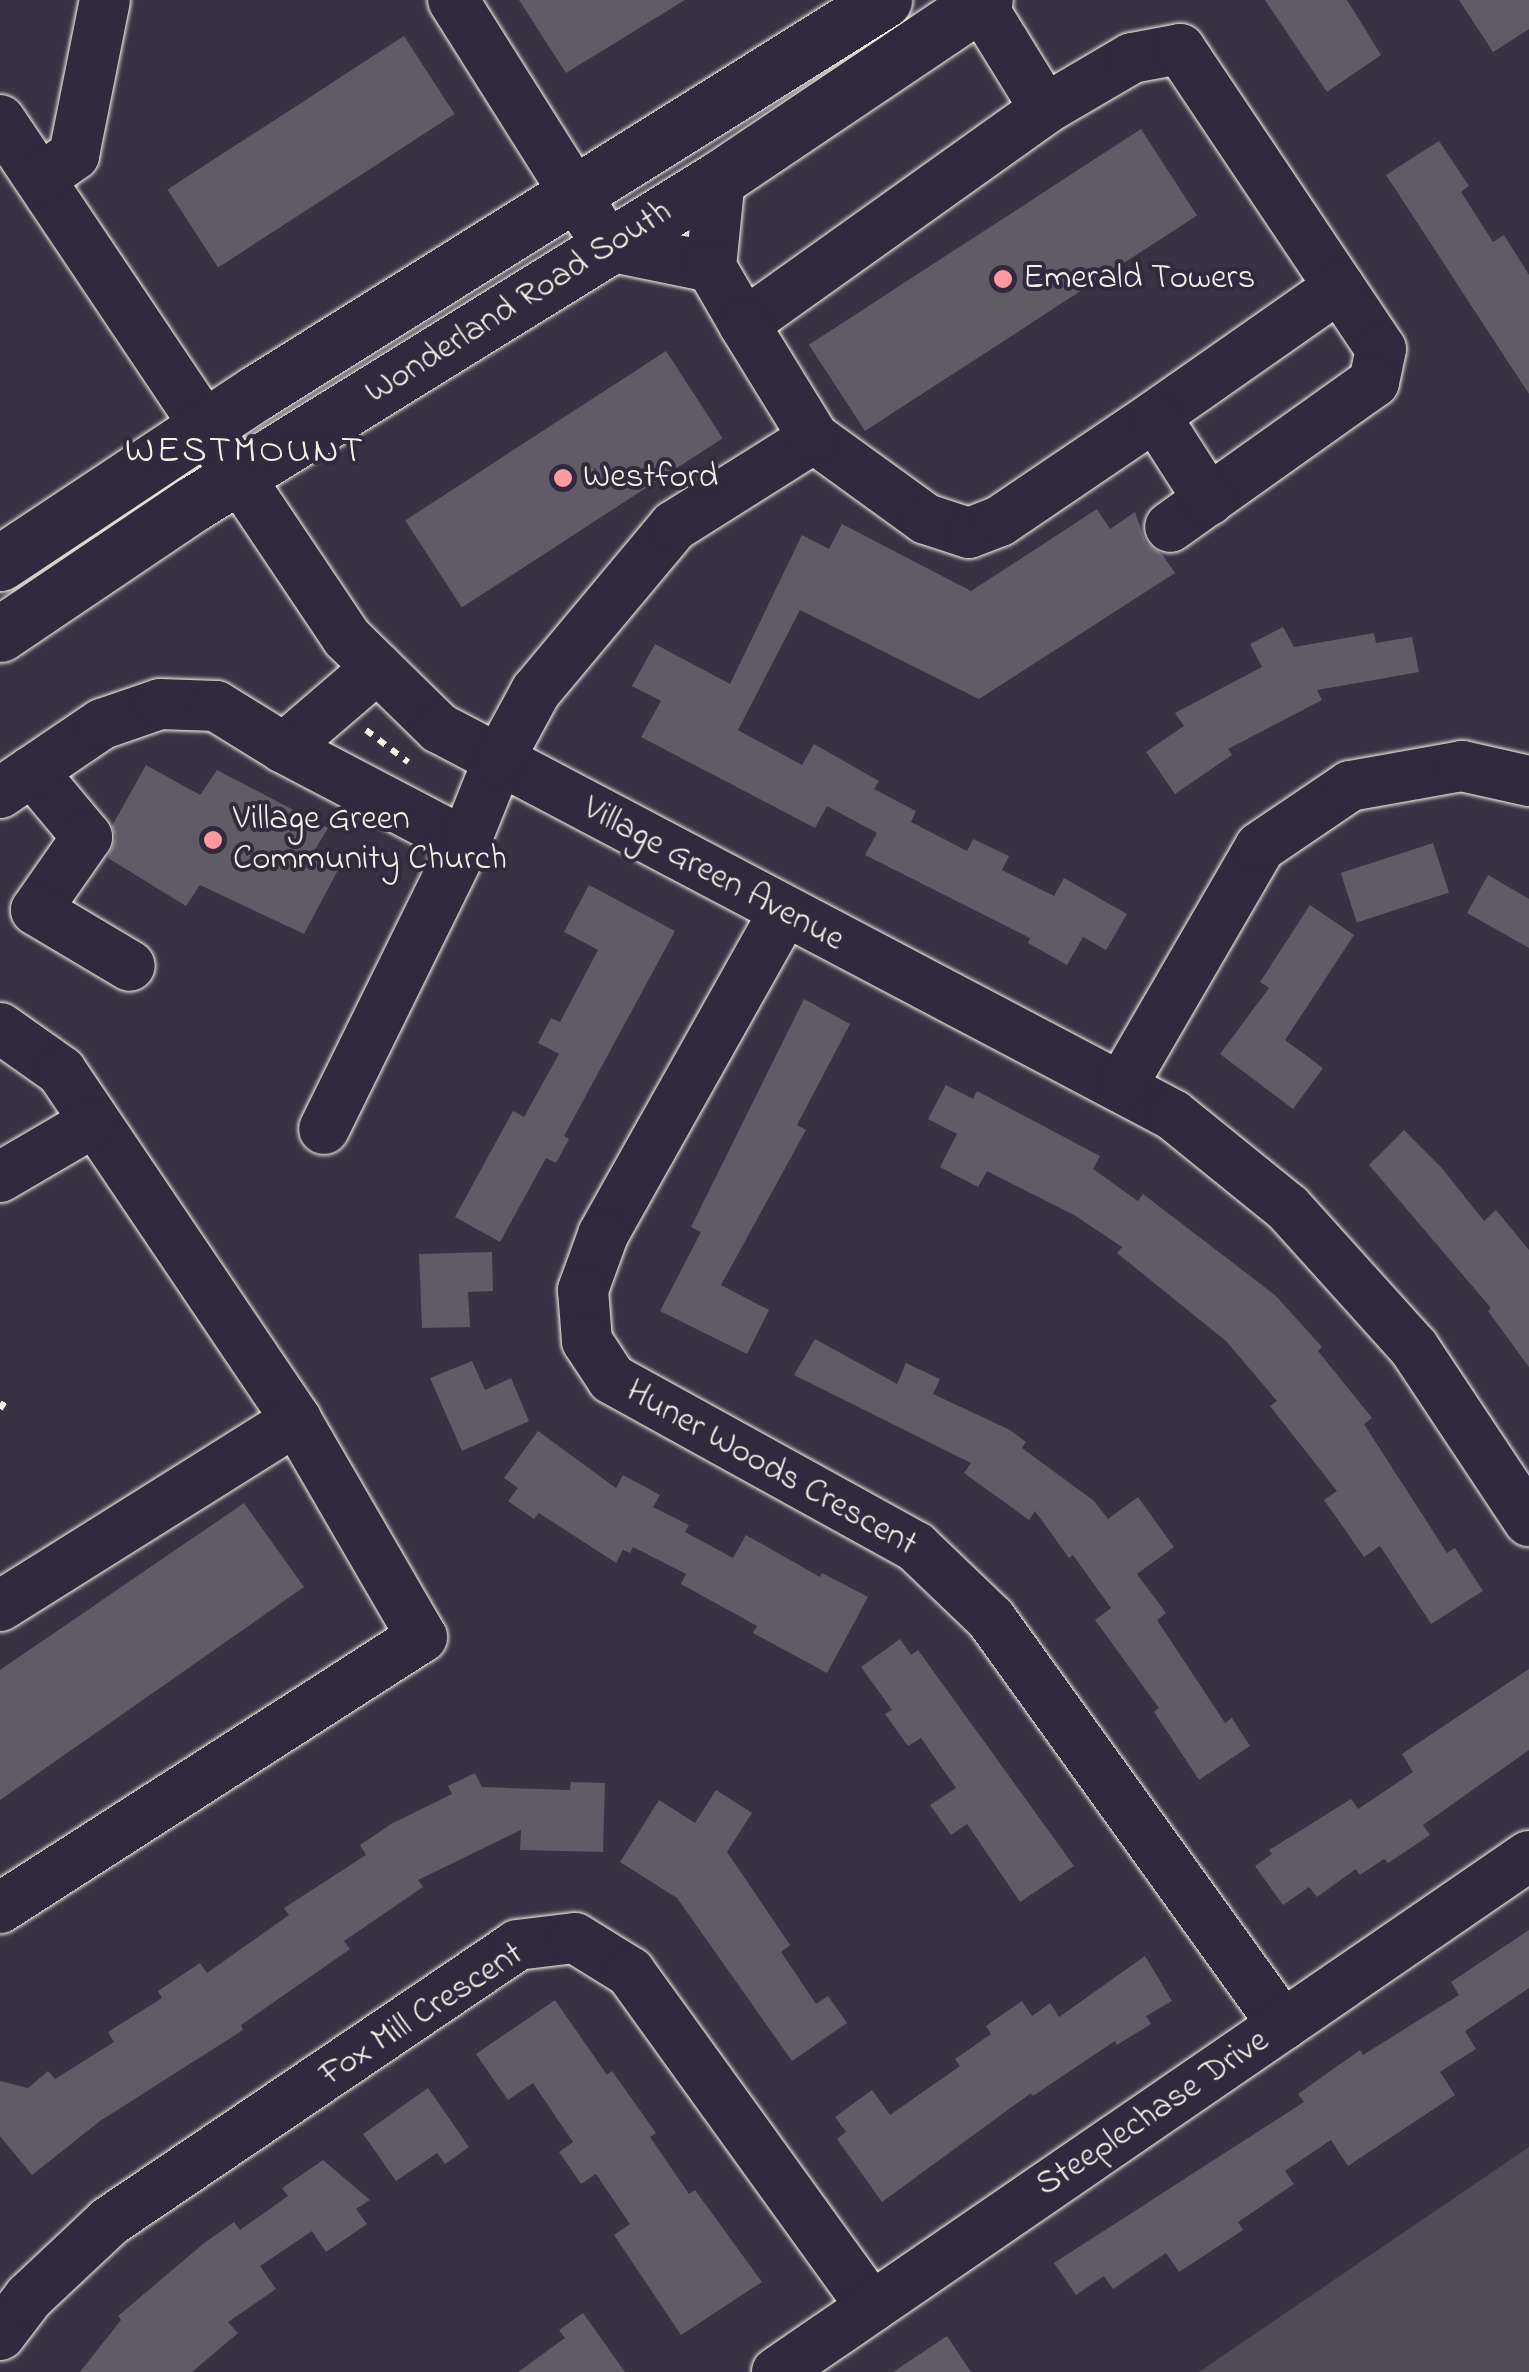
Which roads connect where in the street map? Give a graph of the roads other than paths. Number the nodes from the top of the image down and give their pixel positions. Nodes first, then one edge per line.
1 (105, 0) edge
2 (453, 0) edge
3 (884, 0) edge
4 (981, 1) edge
5 (1045, 109) junction
6 (0, 120) edge
7 (720, 178) junction
8 (40, 179) junction
9 (578, 194) junction
10 (608, 246) junction
11 (711, 267) junction
12 (1339, 288) junction
13 (744, 324) junction
14 (1155, 416) junction
15 (205, 425) junction
16 (814, 438) junction
17 (239, 478) junction
18 (0, 563) edge
19 (0, 634) edge
20 (377, 668) junction
21 (284, 748) junction
22 (498, 761) junction
23 (1529, 781) edge
24 (16, 782) edge
25 (464, 843) junction
26 (784, 912) junction
27 (130, 966) dead end
28 (0, 1028) edge
29 (1121, 1087) junction
30 (94, 1122) junction
31 (324, 1129) dead end
32 (0, 1177) edge
33 (296, 1420) junction
34 (1529, 1520) edge
35 (0, 1606) edge
36 (1529, 1856) edge
37 (0, 1908) edge
38 (1282, 2025) junction
39 (872, 2307) junction
40 (0, 2335) edge
41 (799, 2366) edge

1 - 8 street
2 - 9 street
3 - 9 main road, Wonderland Road South
4 - 5 street
4 - 7 main road, Wonderland Road South
5 - 12 street
5 - 13 street
6 - 8 street, Village Green Avenue
7 - 10 main road, Wonderland Road South
7 - 11 street
8 - 15 street, Village Green Avenue
9 - 10 street
9 - 15 main road, Wonderland Road South
10 - 11 street
10 - 17 main road, Wonderland Road South
11 - 13 street
12 - 14 street
12 - 14 street
13 - 16 street
14 - 16 street
15 - 17 street, Village Green Avenue
15 - 18 main road, Wonderland Road South
16 - 22 street
17 - 19 main road, Wonderland Road South
17 - 20 street, Village Green Avenue
20 - 21 street
20 - 22 street, Village Green Avenue
21 - 24 street
21 - 25 street
22 - 25 street
22 - 26 street, Village Green Avenue
23 - 29 street
24 - 27 street
25 - 31 street
26 - 29 street, Village Green Avenue
26 - 38 street, Huner Woods Crescent
28 - 30 street
29 - 34 street, Village Green Avenue
30 - 32 street
30 - 33 street
33 - 35 street
33 - 37 street
36 - 38 street, Steeplechase Drive
38 - 39 street, Steeplechase Drive
39 - 40 street, Fox Mill Crescent
39 - 41 street, Steeplechase Drive

